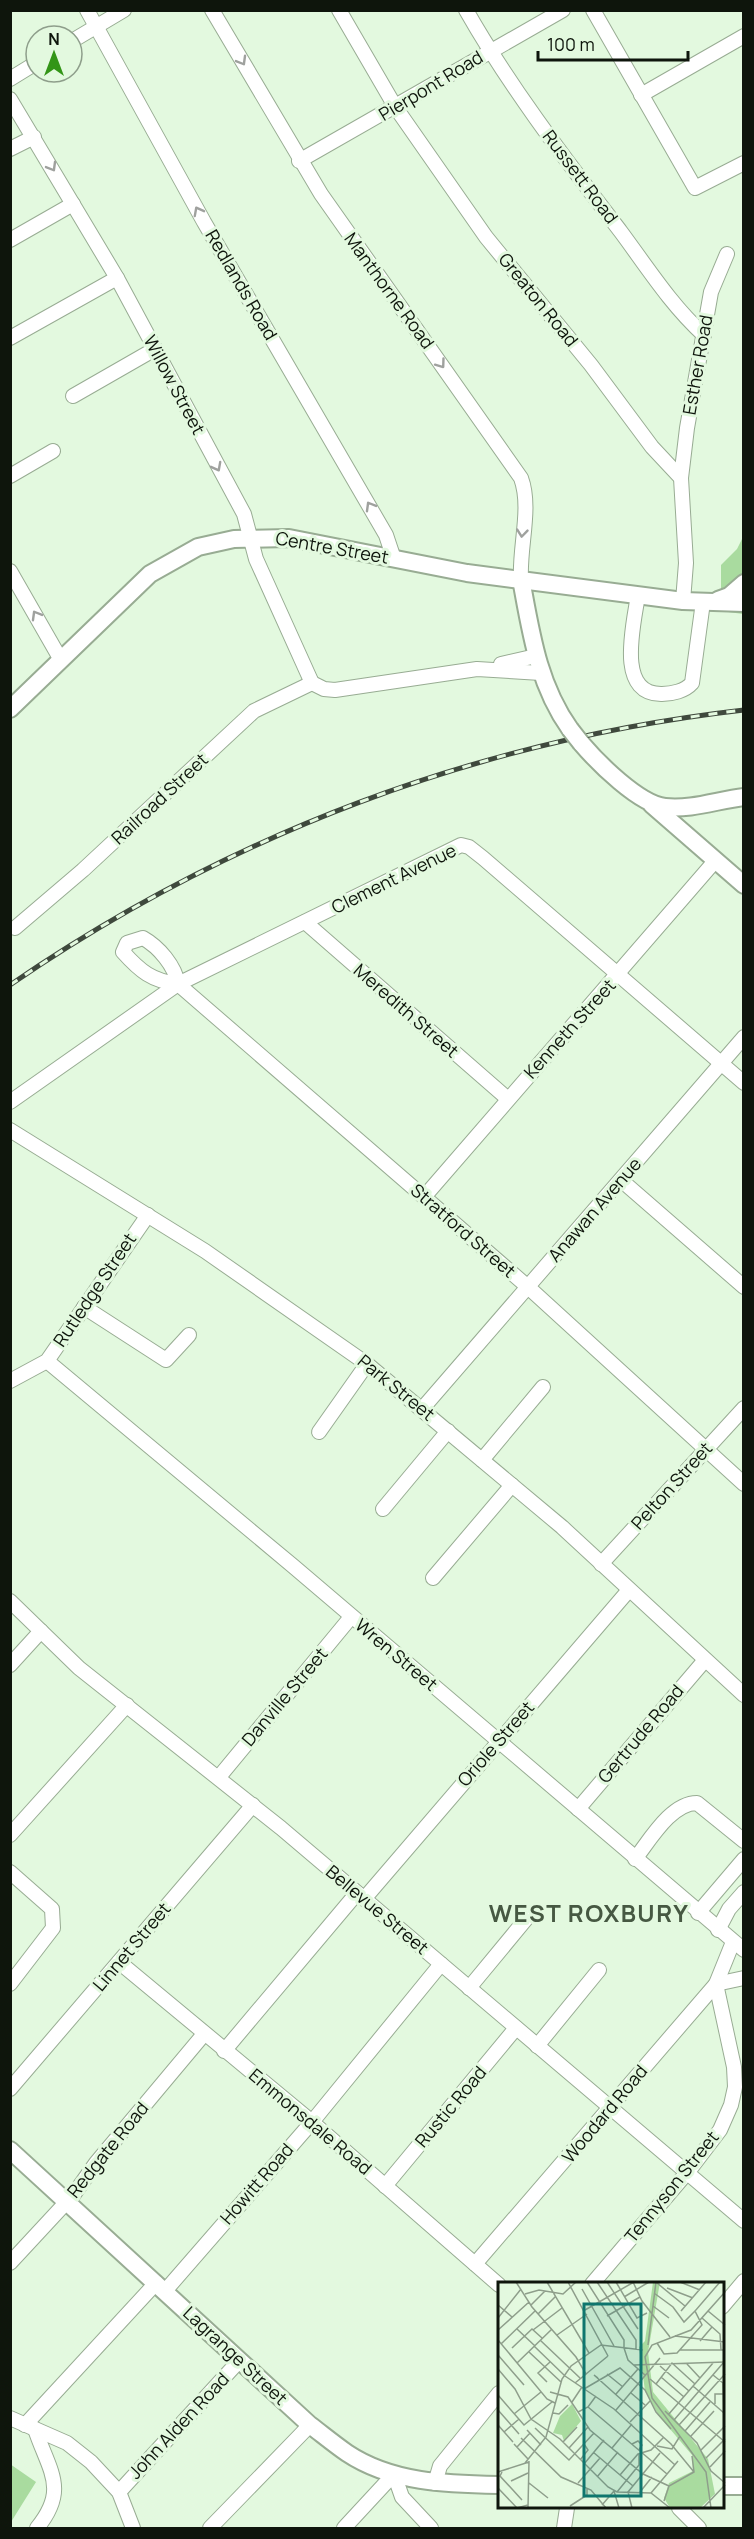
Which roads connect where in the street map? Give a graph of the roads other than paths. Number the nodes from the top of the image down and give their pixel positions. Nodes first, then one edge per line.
1 (87, 10) edge
2 (124, 10) edge
3 (212, 10) edge
4 (339, 10) edge
5 (466, 10) edge
6 (562, 10) edge
7 (593, 10) edge
8 (97, 26) junction
9 (84, 34) edge
10 (744, 36) edge
11 (490, 51) junction
12 (24, 70) edge
13 (10, 79) edge
14 (641, 95) junction
15 (10, 99) edge
16 (396, 108) junction
17 (34, 137) junction
18 (10, 149) edge
19 (300, 161) junction
20 (744, 162) edge
21 (73, 204) junction
22 (10, 240) edge
23 (728, 254) dead end
24 (117, 278) junction
25 (704, 335) junction
26 (10, 339) edge
27 (154, 349) junction
28 (73, 396) dead end
29 (53, 451) dead end
30 (10, 476) edge
31 (681, 478) junction
32 (249, 537) junction
33 (394, 559) junction
34 (10, 571) edge
35 (520, 579) junction
36 (744, 583) edge
37 (638, 595) junction
38 (683, 601) junction
39 (709, 602) junction
40 (744, 603) edge
41 (536, 656) junction
42 (61, 660) junction
43 (487, 668) junction
44 (541, 673) junction
45 (312, 683) junction
46 (10, 710) edge
47 (744, 797) edge
48 (651, 804) junction
49 (715, 861) junction
50 (744, 885) edge
51 (305, 922) junction
52 (12, 926) edge
53 (618, 975) junction
54 (178, 984) junction
55 (744, 1037) edge
56 (720, 1064) junction
57 (744, 1083) edge
58 (508, 1099) junction
59 (10, 1102) edge
60 (10, 1130) edge
61 (621, 1180) junction
62 (424, 1197) junction
63 (148, 1215) junction
64 (528, 1287) junction
65 (744, 1287) edge
66 (84, 1307) junction
67 (189, 1335) dead end
68 (47, 1360) junction
69 (367, 1364) junction
70 (10, 1381) edge
71 (543, 1387) dead end
72 (744, 1408) edge
73 (422, 1409) junction
74 (448, 1431) junction
75 (319, 1432) dead end
76 (705, 1448) junction
77 (482, 1460) junction
78 (744, 1484) edge
79 (512, 1485) junction
80 (383, 1509) dead end
81 (601, 1564) junction
82 (433, 1578) dead end
83 (629, 1590) junction
84 (10, 1601) edge
85 (351, 1617) junction
86 (41, 1631) junction
87 (705, 1660) junction
88 (10, 1665) edge
89 (744, 1695) edge
90 (127, 1705) junction
91 (498, 1742) junction
92 (219, 1777) junction
93 (253, 1805) junction
94 (578, 1809) junction
95 (10, 1835) edge
96 (744, 1840) edge
97 (635, 1859) junction
98 (744, 1859) edge
99 (10, 1872) edge
100 (744, 1892) edge
101 (361, 1896) junction
102 (531, 1913) dead end
103 (698, 1913) junction
104 (718, 1930) junction
105 (738, 1946) edge
106 (119, 1962) junction
107 (441, 1964) junction
108 (599, 1970) dead end
109 (744, 1978) edge
110 (10, 1984) edge
111 (716, 1984) junction
112 (469, 1988) junction
113 (516, 2028) junction
114 (204, 2034) junction
115 (537, 2046) junction
116 (224, 2051) junction
117 (10, 2090) edge
118 (610, 2108) junction
119 (312, 2122) junction
120 (10, 2150) edge
121 (686, 2174) junction
122 (385, 2186) junction
123 (66, 2201) junction
124 (744, 2221) edge
125 (10, 2263) edge
126 (476, 2264) junction
127 (744, 2281) edge
128 (594, 2282) edge
129 (498, 2283) edge
130 (160, 2287) junction
131 (724, 2306) edge
132 (239, 2361) junction
133 (498, 2394) edge
134 (10, 2418) edge
135 (310, 2425) junction
136 (30, 2427) junction
137 (394, 2474) junction
138 (435, 2482) junction
139 (742, 2484) edge
140 (498, 2485) edge
141 (724, 2486) edge
142 (118, 2492) junction
143 (567, 2509) edge
144 (680, 2509) edge
145 (37, 2529) edge
146 (133, 2529) edge
147 (210, 2529) edge
148 (344, 2529) edge
149 (430, 2529) edge
150 (564, 2529) edge
151 (699, 2529) edge

1 - 8 street, Redlands Road
2 - 8 street
3 -> 19 street, Manthorne Road
4 - 16 street, Greaton Road
5 - 11 street, Russett Road
6 - 11 street, Pierpont Road
7 - 14 street
8 - 9 street
33 -> 8 street, Redlands Road
10 - 14 street
11 - 16 street, Pierpont Road
11 - 25 street, Russett Road
12 - 13 street
14 - 20 street
15 - 17 street, Willow Street
16 - 19 street, Pierpont Road
16 - 31 street, Greaton Road
17 - 18 street
17 -> 21 street, Willow Street
19 -> 35 street, Manthorne Road
21 - 22 street
21 - 24 street, Willow Street
23 - 25 street, Esther Road
24 - 26 street
24 - 27 street, Willow Street
25 - 31 street, Esther Road
27 - 28 street
27 -> 32 street, Willow Street
29 - 30 street
31 - 38 street
32 - 33 main road, Centre Street
32 - 42 main road, Centre Street
32 - 45 street, Willow Street
33 - 35 main road, Centre Street
42 -> 34 street
35 - 37 main road, Centre Street
35 - 41 main road
36 - 39 main road
37 - 38 main road, Centre Street
37 - 39 street
38 - 39 main road, Centre Street
39 - 40 main road, Centre Street
41 - 43 street
41 - 44 main road
42 - 46 main road, Centre Street
43 - 44 street
43 - 45 street
44 - 48 main road, bridge
45 - 52 street, Railroad Street
47 - 48 main road
48 - 49 main road
49 - 50 main road
49 - 53 street, Kenneth Street
51 - 53 street, Clement Avenue
51 - 54 street, Clement Avenue
51 - 58 street, Meredith Street
53 - 56 street, Clement Avenue
53 - 58 street, Kenneth Street
54 - 59 street, Clement Avenue
54 - 62 street, Stratford Street
55 - 56 street, Anawan Avenue
56 - 57 street, Clement Avenue
56 - 61 street, Anawan Avenue
58 - 62 street, Kenneth Street
60 - 63 street, Park Street
61 - 64 street, Anawan Avenue
61 - 65 street
62 - 64 street, Stratford Street
63 - 66 street, Rutledge Street
63 - 69 street, Park Street
64 - 73 street, Anawan Avenue
64 - 76 street, Stratford Street
66 - 67 street
66 - 68 street, Rutledge Street
68 - 70 street, Rutledge Street
68 - 85 street, Wren Street
69 - 73 street, Park Street
69 - 75 street
71 - 77 street
72 - 76 street, Pelton Street
73 - 74 street, Park Street
74 - 77 street, Park Street
74 - 80 street
76 - 78 street, Stratford Street
76 - 81 street, Pelton Street
77 - 79 street, Park Street
79 - 81 street, Park Street
79 - 82 street
81 - 83 street, Park Street
83 - 87 street, Park Street
83 - 91 street, Oriole Street
84 - 86 street, Bellevue Street
85 - 91 street, Wren Street
85 - 92 street, Danville Street
86 - 88 street
86 - 90 street, Bellevue Street
87 - 89 street, Park Street
87 - 94 street, Gertrude Road
90 - 92 street, Bellevue Street
90 - 95 street
91 - 94 street, Wren Street
91 - 101 street, Oriole Street
92 - 93 street, Bellevue Street
93 - 101 street, Bellevue Street
93 - 106 street, Linnet Street
94 - 97 street, Wren Street
96 - 97 street
97 - 103 street, Wren Street
98 - 103 street
99 - 110 street
100 - 104 street
101 - 107 street, Bellevue Street
101 - 116 street, Oriole Street
102 - 112 street
103 - 104 street, Wren Street
104 - 105 street, Wren Street
105 - 111 street
106 - 114 street, Emmonsdale Road
106 - 117 street, Linnet Street
107 - 112 street, Bellevue Street
107 - 119 street, Howitt Road
108 - 115 street
109 - 111 street
111 - 118 street, Woodard Road
111 - 121 street, Tennyson Street
112 - 113 street, Bellevue Street
113 - 115 street, Bellevue Street
113 - 122 street, Rustic Road
114 - 116 street, Emmonsdale Road
114 - 123 street, Redgate Road
115 - 118 street, Bellevue Street
116 - 119 street, Emmonsdale Road
118 - 121 street, Bellevue Street
118 - 126 street, Woodard Road
119 - 122 street, Emmonsdale Road
119 - 130 street, Howitt Road
120 - 123 main road, Lagrange Street
121 - 124 street, Bellevue Street
121 - 128 street, Tennyson Street
122 - 126 street, Emmonsdale Road
123 - 125 street, Redgate Road
123 - 130 main road, Lagrange Street
126 - 129 street, Emmonsdale Road
127 - 131 street
130 - 132 main road, Lagrange Street
130 - 136 street, Howitt Road
132 - 135 main road, Lagrange Street
132 - 142 street, John Alden Road
133 - 138 street
134 - 136 street
135 - 137 main road, Lagrange Street
135 - 147 street
136 - 142 street
136 - 145 street
137 - 138 main road, Lagrange Street
137 - 148 street
137 - 149 street
138 - 140 main road, Lagrange Street
139 - 141 main road
142 - 146 street
143 - 150 street
144 - 151 street

